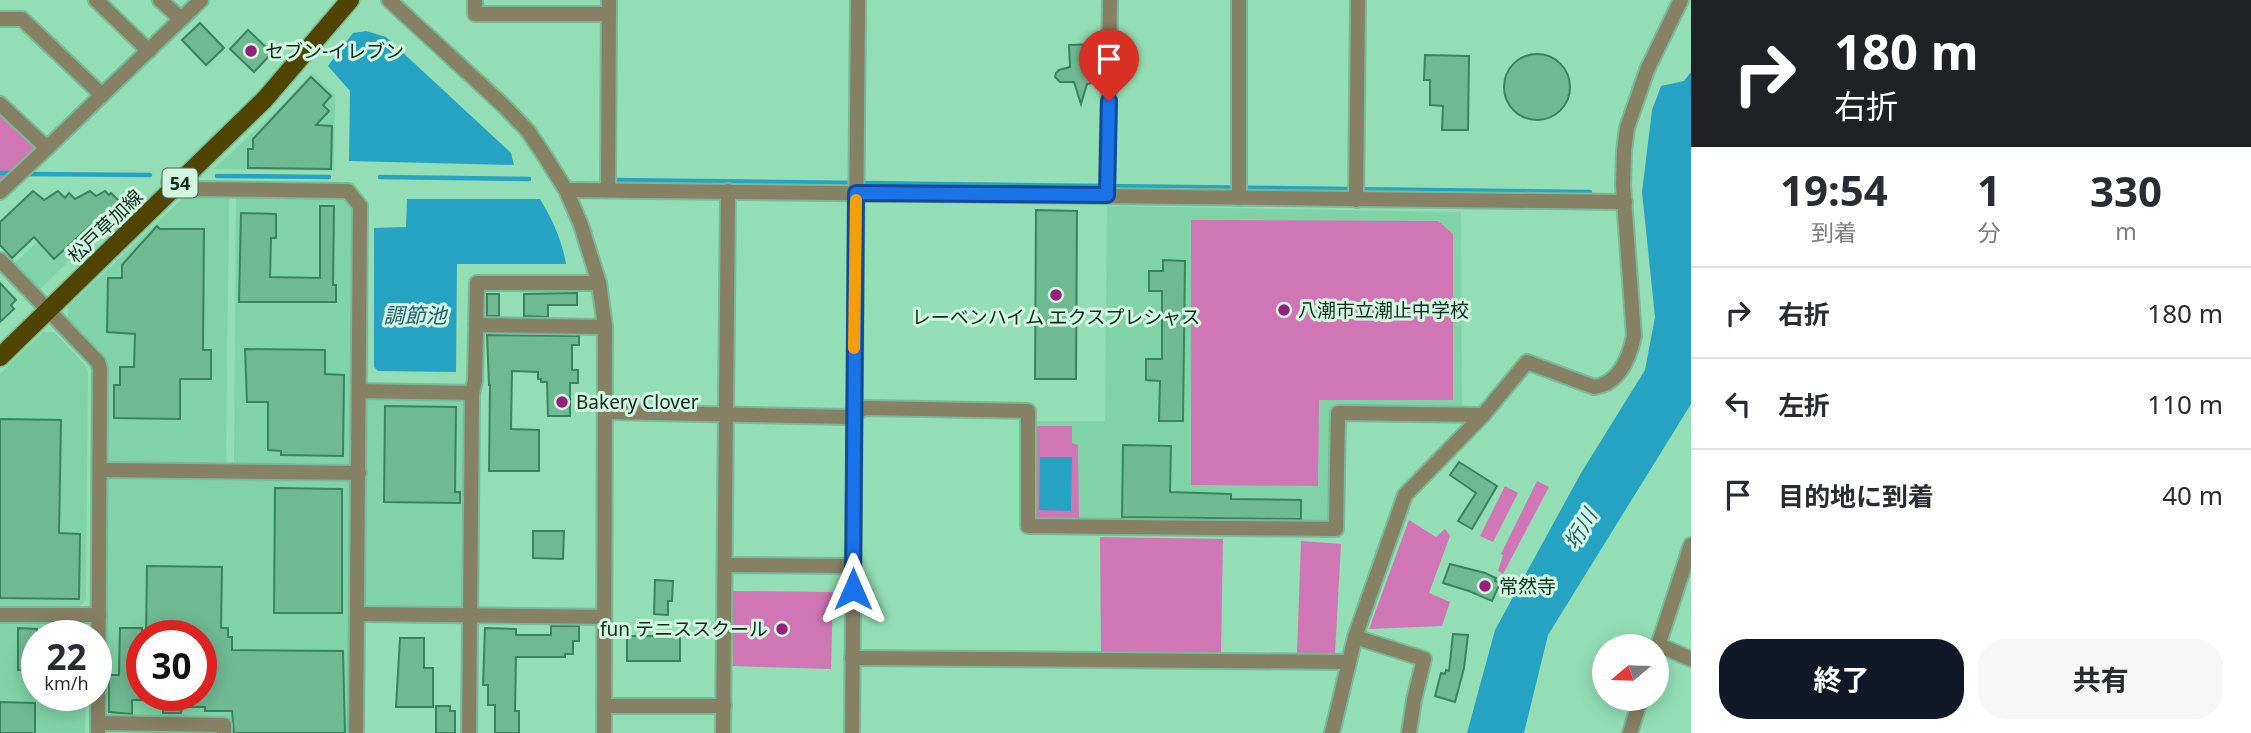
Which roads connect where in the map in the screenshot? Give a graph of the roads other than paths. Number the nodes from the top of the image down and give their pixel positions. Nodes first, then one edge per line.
1 (96, 0) edge
2 (160, 0) edge
3 (201, 0) edge
4 (348, 0) edge
5 (389, 0) edge
6 (475, 0) edge
7 (858, 0) edge
8 (1110, 0) edge
9 (1240, 0) edge
10 (1357, 0) edge
11 (1681, 0) edge
12 (609, 7) edge
13 (0, 19) edge
14 (181, 19) junction
15 (149, 51) junction
16 (102, 95) junction
17 (0, 104) edge
18 (47, 148) junction
19 (172, 185) junction
20 (856, 185) junction
21 (5, 188) edge
22 (566, 190) junction
23 (608, 190) junction
24 (728, 191) junction
25 (1107, 195) junction
26 (1238, 198) junction
27 (1356, 200) junction
28 (1625, 202) junction
29 (0, 260) edge
30 (599, 284) junction
31 (45, 307) junction
32 (476, 325) junction
33 (605, 327) junction
34 (0, 345) edge
35 (0, 357) edge
36 (359, 391) junction
37 (472, 393) junction
38 (606, 412) junction
39 (854, 413) junction
40 (727, 414) junction
41 (1483, 415) junction
42 (100, 470) junction
43 (359, 473) junction
44 (1691, 545) edge
45 (725, 565) junction
46 (853, 566) junction
47 (357, 614) junction
48 (0, 615) edge
49 (99, 615) junction
50 (470, 616) junction
51 (604, 617) junction
52 (1662, 634) edge
53 (1355, 637) junction
54 (1670, 651) edge
55 (852, 658) junction
56 (1691, 659) edge
57 (1349, 662) junction
58 (604, 706) junction
59 (724, 706) junction
60 (1637, 711) edge
61 (98, 728) edge
62 (224, 733) edge
63 (356, 733) edge
64 (469, 733) edge
65 (604, 733) edge
66 (723, 733) edge
67 (852, 733) edge
68 (1332, 733) edge
69 (1409, 733) edge
70 (1630, 733) edge

1 - 15 street
2 - 14 street
3 - 14 street
4 - 19 main road, 松戸草加線 / 54
5 - 22 street
6 - 12 street
7 - 20 street
8 - 25 street
9 - 26 street
10 - 27 street
11 - 28 street
12 - 23 street
13 - 16 street
14 - 15 street
15 - 16 street
16 - 18 street
17 - 18 street
18 - 21 street
19 - 31 main road, 松戸草加線 / 54
19 - 36 street
20 - 24 street
20 - 25 street
20 - 39 street
22 - 23 street
22 - 30 street
23 - 24 street
24 - 40 street
25 - 26 street
26 - 27 street
27 - 28 street
28 - 41 street
29 - 31 street
30 - 32 street
30 - 33 street
31 - 34 main road, 松戸草加線 / 54
31 - 35 main road, 松戸草加線 / 54
31 - 42 street
32 - 33 street
32 - 37 street
33 - 38 street
36 - 37 street
36 - 43 street
37 - 50 street
38 - 40 street
38 - 51 street
39 - 40 street
39 - 41 street
39 - 46 street
40 - 45 street
41 - 53 street
42 - 43 street
42 - 49 street
43 - 47 street
44 - 52 street
45 - 46 street
45 - 59 street
46 - 55 street
47 - 50 street
47 - 63 street
48 - 49 street
49 - 61 street
50 - 51 street
50 - 64 street
51 - 58 street
53 - 57 street
53 - 69 street
54 - 56 street
55 - 57 street
55 - 67 street
57 - 68 street
58 - 59 street
58 - 65 street
59 - 66 street
60 - 70 street
61 - 62 street

